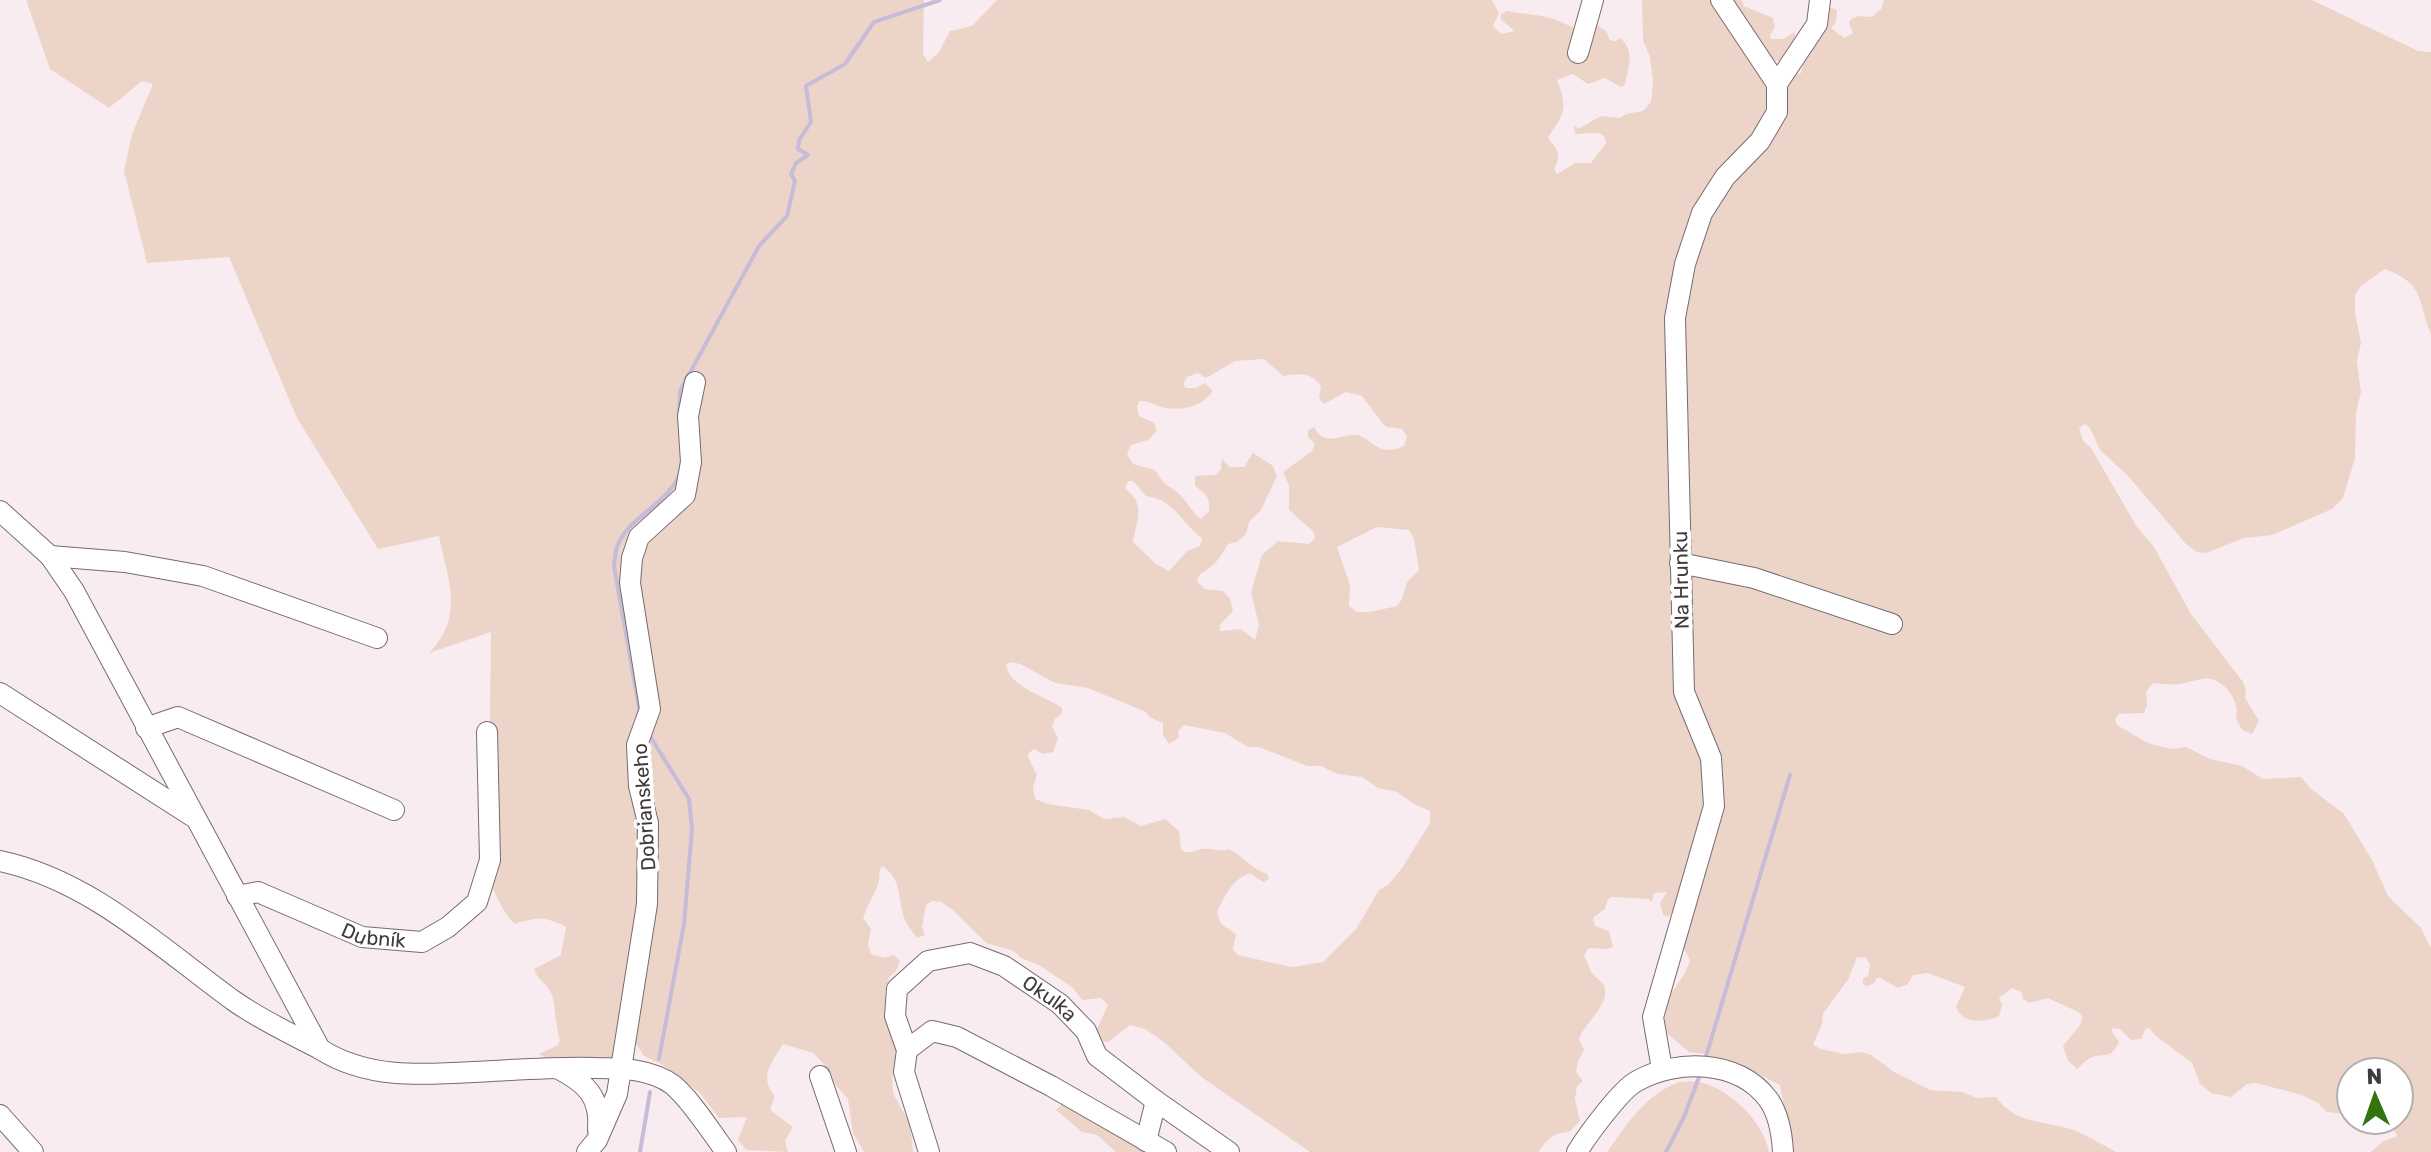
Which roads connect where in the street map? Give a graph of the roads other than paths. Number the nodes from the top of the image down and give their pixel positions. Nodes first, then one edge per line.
1 (1593, 0) edge
2 (1820, 0) edge
3 (1722, 1) edge
4 (1578, 53) dead end
5 (1777, 84) junction
6 (695, 382) dead end
7 (0, 511) edge
8 (50, 556) junction
9 (91, 560) junction
10 (1680, 563) junction
11 (74, 591) junction
12 (1892, 624) dead end
13 (377, 638) dead end
14 (0, 693) edge
15 (146, 728) junction
16 (487, 732) dead end
17 (394, 810) dead end
18 (194, 817) junction
19 (0, 861) edge
20 (237, 896) junction
21 (295, 1005) junction
22 (274, 1026) junction
23 (320, 1049) junction
24 (907, 1050) junction
25 (555, 1067) junction
26 (622, 1068) junction
27 (1662, 1069) junction
28 (820, 1076) dead end
29 (1156, 1101) junction
30 (0, 1115) edge
31 (1146, 1141) junction
32 (592, 1146) edge
33 (33, 1152) edge
34 (726, 1152) edge
35 (846, 1152) edge
36 (929, 1152) edge
37 (1166, 1152) edge
38 (1229, 1152) edge
39 (1577, 1152) edge
40 (1783, 1152) edge

1 - 4 street
2 - 5 street
3 - 5 street
5 - 10 street, Na Hrunku
6 - 26 street, Dobrianskeho
7 - 8 street
8 - 9 street
8 - 11 street
9 - 11 street
9 - 13 street
10 - 12 street
10 - 27 street, Na Hrunku
11 - 15 street
14 - 18 street
15 - 17 street
15 - 18 street
16 - 20 street, Dubník
18 - 20 street
19 - 22 street
20 - 21 street
21 - 22 street
21 - 23 street
22 - 23 street
23 - 25 street
24 - 29 street, Okulka
24 - 31 street
24 - 36 street, Okulka
25 - 26 street
25 - 32 street
26 - 32 street, Dobrianskeho
26 - 34 street
27 - 39 street
27 - 40 street
28 - 35 street
29 - 31 street
29 - 38 street, Okulka
30 - 33 street
31 - 37 street

